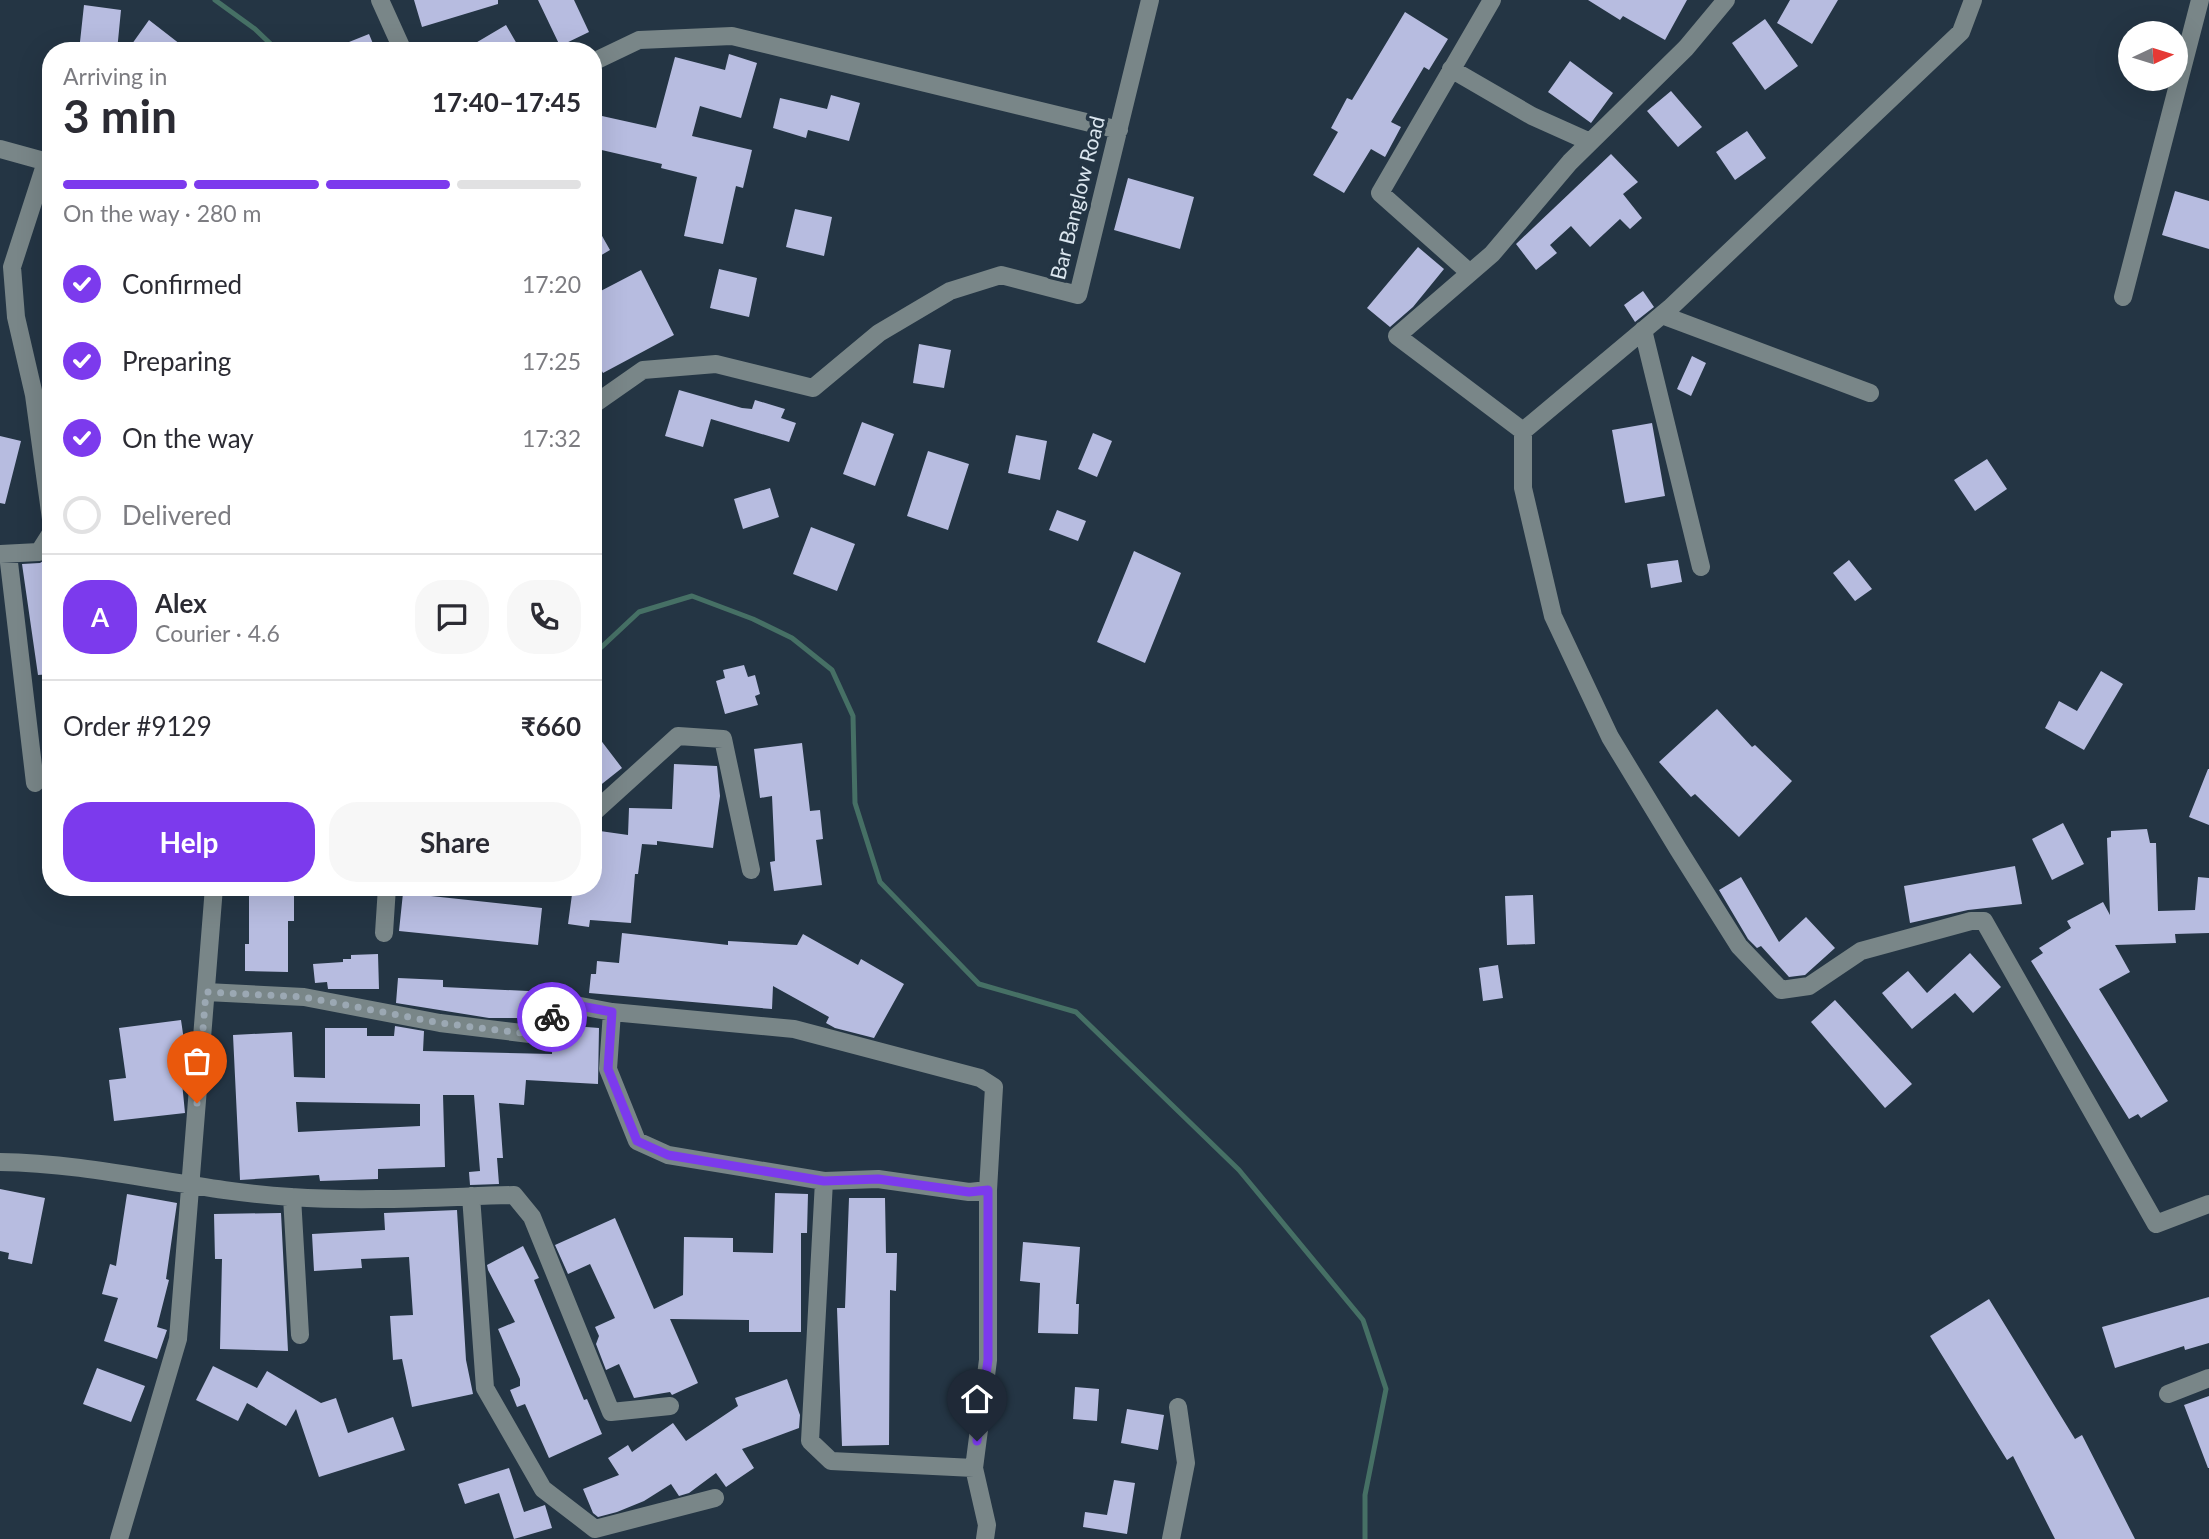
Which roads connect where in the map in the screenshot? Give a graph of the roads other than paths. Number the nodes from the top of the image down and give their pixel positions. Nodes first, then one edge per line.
1 (380, 0) edge
2 (1150, 0) edge
3 (1492, 0) edge
4 (1726, 0) edge
5 (1973, 0) edge
6 (2200, 0) edge
7 (399, 42) edge
8 (602, 58) edge
9 (1451, 69) junction
10 (1119, 130) junction
11 (1590, 142) junction
12 (0, 149) edge
13 (42, 160) edge
14 (42, 182) edge
15 (1471, 273) junction
16 (2123, 297) dead end
17 (1662, 315) junction
18 (1643, 330) junction
19 (1870, 393) dead end
20 (602, 399) edge
21 (1523, 431) junction
22 (42, 453) edge
23 (42, 547) edge
24 (4, 554) edge
25 (1702, 567) dead end
26 (42, 783) edge
27 (602, 805) edge
28 (751, 870) dead end
29 (213, 896) edge
30 (386, 896) edge
31 (384, 933) dead end
32 (206, 992) junction
33 (612, 1012) junction
34 (0, 1162) edge
35 (824, 1181) junction
36 (190, 1187) junction
37 (988, 1190) junction
38 (471, 1196) junction
39 (292, 1197) junction
40 (2209, 1204) edge
41 (300, 1335) dead end
42 (2209, 1378) edge
43 (2168, 1394) dead end
44 (670, 1406) dead end
45 (1178, 1407) dead end
46 (974, 1468) junction
47 (715, 1498) dead end
48 (119, 1539) edge
49 (985, 1539) edge
50 (1171, 1539) edge

1 - 7 street
2 - 10 street, Bar Banglow Road
3 - 9 street
4 - 11 street
5 - 17 street
6 - 16 street
8 - 10 street
9 - 11 street
9 - 15 street
10 - 20 street, Bar Banglow Road
11 - 15 street
12 - 13 street
14 - 22 street
15 - 21 street
17 - 18 street
17 - 19 street
18 - 21 street
18 - 25 street
21 - 40 street
23 - 24 street
24 - 26 street
27 - 28 street
29 - 32 street
30 - 31 street
32 - 33 street
32 - 36 street
33 - 35 street
33 - 37 street
34 - 36 street
35 - 37 street
35 - 46 street
36 - 39 street
36 - 48 street
37 - 46 street
38 - 39 street
38 - 44 street
38 - 47 street
39 - 41 street
42 - 43 street
45 - 50 street
46 - 49 street

